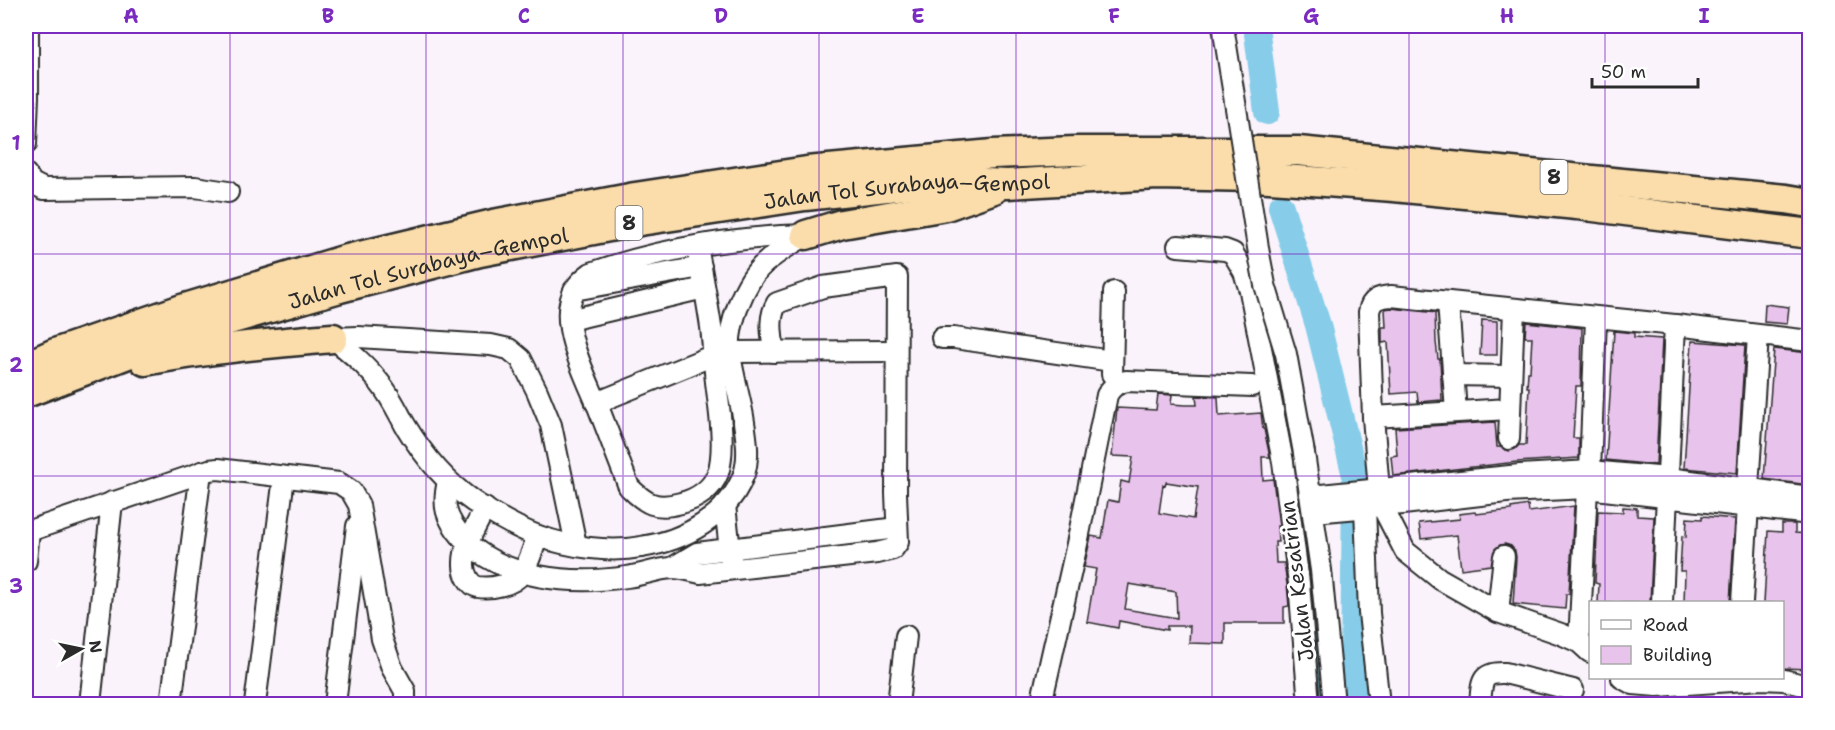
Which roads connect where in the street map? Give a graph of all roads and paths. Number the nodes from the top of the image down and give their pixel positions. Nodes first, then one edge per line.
1 (28, 26) edge
2 (1223, 26) edge
3 (27, 65) edge
4 (27, 98) edge
5 (26, 144) edge
6 (1255, 164) junction
7 (26, 174) edge
8 (1007, 184) junction
9 (228, 192) dead end
10 (1802, 198) edge
11 (1809, 234) edge
12 (806, 235) junction
13 (697, 246) junction
14 (1178, 246) dead end
15 (701, 267) junction
16 (704, 288) junction
17 (574, 290) junction
18 (1114, 292) dead end
19 (1448, 302) junction
20 (1514, 309) junction
21 (1596, 318) junction
22 (569, 321) junction
23 (1675, 325) junction
24 (1758, 336) junction
25 (333, 338) junction
26 (942, 338) dead end
27 (1809, 341) edge
28 (896, 351) junction
29 (774, 352) junction
30 (722, 353) junction
31 (113, 360) junction
32 (1112, 361) junction
33 (26, 366) edge
34 (1453, 375) junction
35 (1510, 376) junction
36 (1259, 381) junction
37 (737, 385) junction
38 (717, 387) junction
39 (1111, 389) junction
40 (26, 393) edge
41 (596, 403) junction
42 (1509, 409) junction
43 (1456, 412) junction
44 (1373, 417) junction
45 (1509, 439) dead end
46 (1297, 459) junction
47 (201, 472) junction
48 (284, 477) junction
49 (1588, 480) junction
50 (448, 482) junction
51 (1668, 487) junction
52 (1307, 496) junction
53 (1748, 497) junction
54 (1809, 497) edge
55 (1369, 500) junction
56 (112, 502) junction
57 (683, 503) junction
58 (359, 505) junction
59 (725, 506) junction
60 (484, 508) junction
61 (1809, 514) edge
62 (897, 528) junction
63 (694, 530) junction
64 (27, 531) edge
65 (847, 534) junction
66 (538, 536) junction
67 (801, 540) junction
68 (468, 543) junction
69 (576, 545) junction
70 (624, 548) junction
71 (729, 549) junction
72 (1504, 555) dead end
73 (851, 556) junction
74 (26, 561) edge
75 (804, 561) junction
76 (698, 563) junction
77 (732, 568) junction
78 (523, 573) junction
79 (626, 577) junction
80 (1662, 601) edge
81 (1742, 601) edge
82 (1498, 612) junction
83 (906, 636) dead end
84 (1585, 647) edge
85 (1317, 673) junction
86 (1624, 679) edge
87 (1718, 679) edge
88 (1761, 679) edge
89 (1657, 682) edge
90 (1809, 687) edge
91 (1574, 690) dead end
92 (90, 705) edge
93 (171, 705) edge
94 (255, 705) edge
95 (335, 705) edge
96 (405, 705) edge
97 (898, 705) edge
98 (1041, 705) edge
99 (1309, 705) edge
100 (1334, 705) edge
101 (1379, 705) edge
102 (1480, 705) edge

1 - 3 street
2 - 46 street, bridge
3 - 4 street
4 - 5 street
6 - 8 highway, Jalan Tol Surabaya–Gempol / 8
6 - 10 highway, Jalan Tol Surabaya–Gempol / 8
6 - 11 highway, Jalan Tol Surabaya–Gempol / 8
6 - 33 highway, Jalan Tol Surabaya–Gempol / 8
7 - 9 street
8 - 12 highway
8 - 31 highway, Jalan Tol Surabaya–Gempol / 8
12 - 13 street
12 - 30 street
13 - 15 street
13 - 17 street
14 - 36 street
15 - 16 street
15 - 17 street
16 - 22 street
16 - 30 street
17 - 22 street
18 - 32 street
19 - 20 street
19 - 34 street
19 - 44 street
20 - 21 street
20 - 35 street
21 - 23 street
21 - 49 street
22 - 41 street
23 - 24 street
23 - 51 street
24 - 27 street
24 - 53 street
25 - 31 highway
25 - 50 street
25 - 69 street
26 - 32 street
28 - 29 street
28 - 29 street
28 - 62 street
29 - 30 street
30 - 37 street
30 - 38 street
30 - 41 street
31 - 40 highway, Jalan Tol Surabaya–Gempol / 8
32 - 39 street
34 - 35 street
34 - 43 street
35 - 42 street
36 - 39 street
36 - 46 street
37 - 38 street
37 - 59 street
38 - 57 street
39 - 98 street
41 - 57 street
42 - 43 street
42 - 45 street
43 - 44 street
44 - 55 street
46 - 52 street, Jalan Kesatrian
47 - 48 street
47 - 56 street
47 - 93 street
48 - 58 street
48 - 94 street
49 - 51 street
49 - 55 street
49 - 84 street
50 - 60 street
50 - 68 street
51 - 53 street
51 - 80 street
52 - 55 street
52 - 85 street, Jalan Kesatrian
52 - 85 street
53 - 54 street
53 - 61 street
53 - 81 street
55 - 82 street
55 - 101 street
56 - 64 street
56 - 92 street
57 - 63 street
58 - 95 street
58 - 96 street
59 - 63 street
59 - 71 street
60 - 66 street
60 - 68 street
62 - 65 street
62 - 73 street
63 - 70 street
63 - 76 street
64 - 74 street
65 - 67 street
65 - 73 street
66 - 69 street
66 - 78 street
67 - 71 street
67 - 75 street
68 - 78 street
68 - 78 street
69 - 70 street
70 - 79 street
71 - 76 street
71 - 77 street
72 - 82 street
73 - 75 street
75 - 77 street
76 - 77 street
76 - 79 street
78 - 79 street
82 - 84 street
83 - 97 street
85 - 99 street
85 - 100 street, Jalan Kesatrian
86 - 89 street
87 - 89 street
88 - 90 street
91 - 102 street

